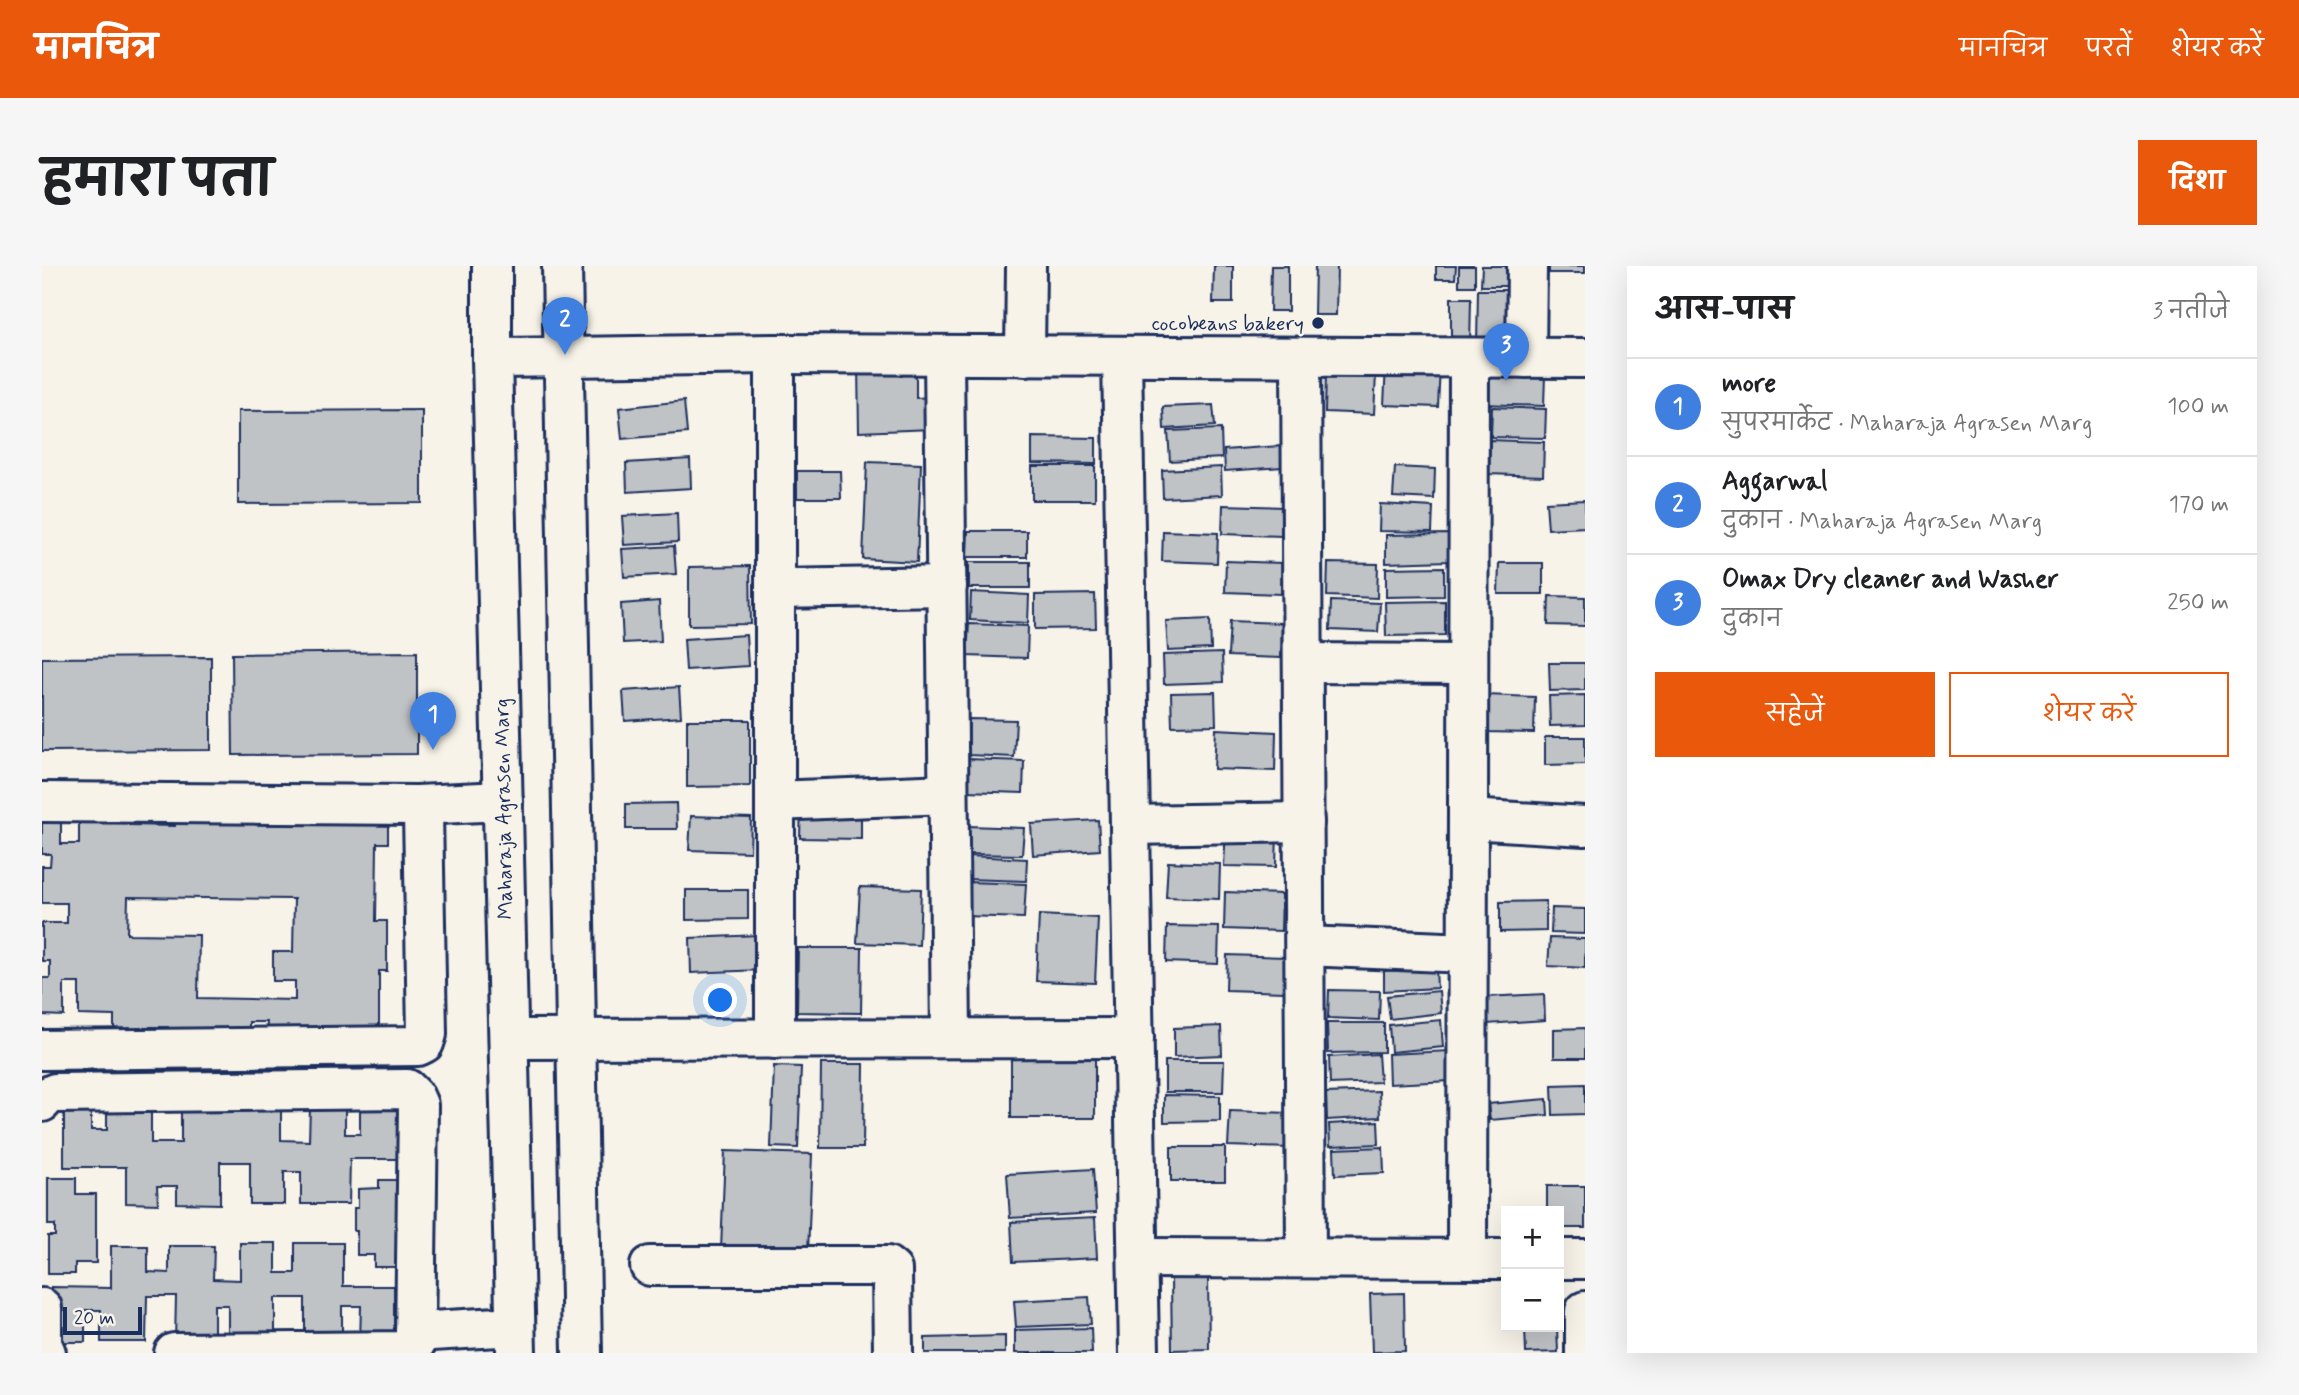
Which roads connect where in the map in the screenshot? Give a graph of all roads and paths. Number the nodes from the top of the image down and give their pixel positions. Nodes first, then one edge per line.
1 (492, 266) edge
2 (562, 266) edge
3 (1026, 266) edge
4 (1527, 266) edge
5 (775, 354) junction
6 (944, 355) junction
7 (1025, 356) junction
8 (1122, 356) junction
9 (564, 357) junction
10 (1301, 357) junction
11 (492, 358) junction
12 (1469, 358) junction
13 (1526, 358) junction
14 (1585, 358) edge
15 (947, 586) junction
16 (775, 589) junction
17 (1303, 663) junction
18 (1468, 664) junction
19 (948, 794) junction
20 (503, 801) junction
21 (775, 801) junction
22 (42, 802) edge
23 (417, 805) junction
24 (1468, 819) junction
25 (1304, 822) junction
26 (1130, 824) junction
27 (1585, 826) edge
28 (1305, 946) junction
29 (1468, 953) junction
30 (951, 1038) junction
31 (1134, 1038) junction
32 (509, 1039) junction
33 (775, 1039) junction
34 (576, 1040) junction
35 (42, 1050) edge
36 (42, 1102) edge
37 (1138, 1258) junction
38 (1306, 1258) junction
39 (1467, 1259) junction
40 (1501, 1259) edge
41 (1564, 1259) edge
42 (1585, 1259) edge
43 (650, 1266) dead end
44 (42, 1308) edge
45 (1585, 1311) edge
46 (415, 1332) junction
47 (515, 1339) edge
48 (46, 1353) edge
49 (174, 1353) edge
50 (582, 1353) edge
51 (893, 1353) edge
52 (1139, 1353) edge
53 (1585, 1353) edge

1 - 11 street, Maharaja Agrasen Marg
2 - 9 street
3 - 7 street
4 - 13 street
5 - 6 street
5 - 9 street
5 - 16 street
6 - 7 street
6 - 15 street
7 - 8 street
8 - 10 street
8 - 26 street
9 - 11 street
9 - 34 street
10 - 12 street
10 - 17 street
11 - 20 street, Maharaja Agrasen Marg
12 - 13 street
12 - 18 street
13 - 14 street
15 - 16 street
15 - 19 street
16 - 21 street
17 - 18 street
17 - 25 street
18 - 24 street
19 - 21 street
19 - 30 street
20 - 23 street
20 - 32 street, Maharaja Agrasen Marg
21 - 33 street
22 - 23 street
23 - 35 street
24 - 27 street
24 - 29 street
25 - 26 street
25 - 28 street
26 - 31 street
28 - 29 street
28 - 38 street
29 - 39 street
30 - 31 street
30 - 33 street
31 - 37 street
32 - 34 street
32 - 47 street, Maharaja Agrasen Marg
33 - 34 street
34 - 50 street
36 - 46 street
37 - 38 street
37 - 52 street
38 - 39 street
39 - 40 street
41 - 42 street
43 - 51 street
44 - 48 street
45 - 53 street
46 - 47 street
46 - 49 street

